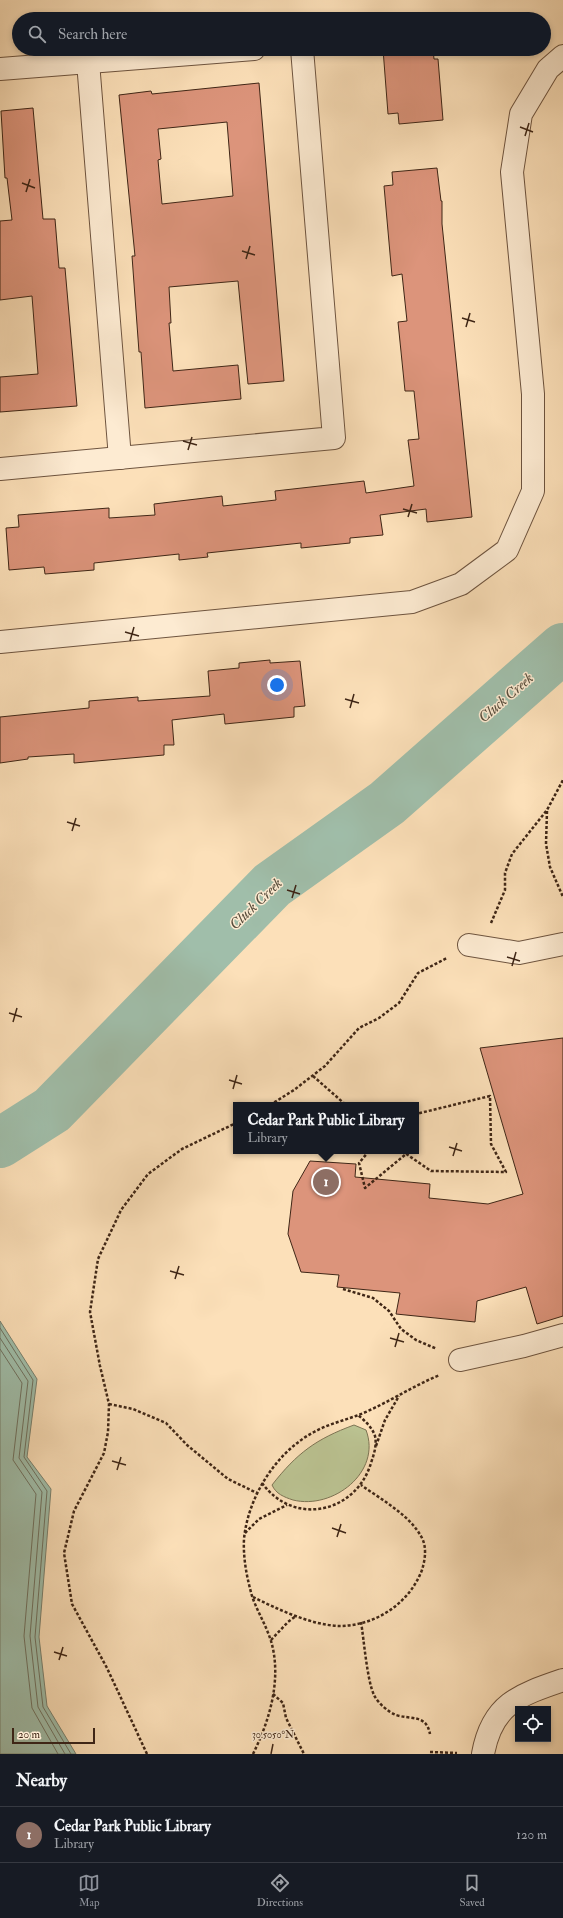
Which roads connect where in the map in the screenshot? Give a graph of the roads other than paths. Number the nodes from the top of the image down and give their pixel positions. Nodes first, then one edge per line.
1 (165, 56) edge
2 (303, 56) edge
3 (563, 56) edge
4 (88, 62) junction
5 (0, 69) edge
6 (120, 458) junction
7 (0, 469) edge
8 (0, 642) edge
9 (563, 944) edge
10 (469, 945) road end
11 (563, 1335) edge
12 (460, 1360) road end
13 (563, 1680) edge
14 (472, 1753) edge

1 - 4 street
2 - 6 street
3 - 8 street
4 - 5 street
4 - 6 street
6 - 7 street
9 - 10 street
11 - 12 street
13 - 14 street

